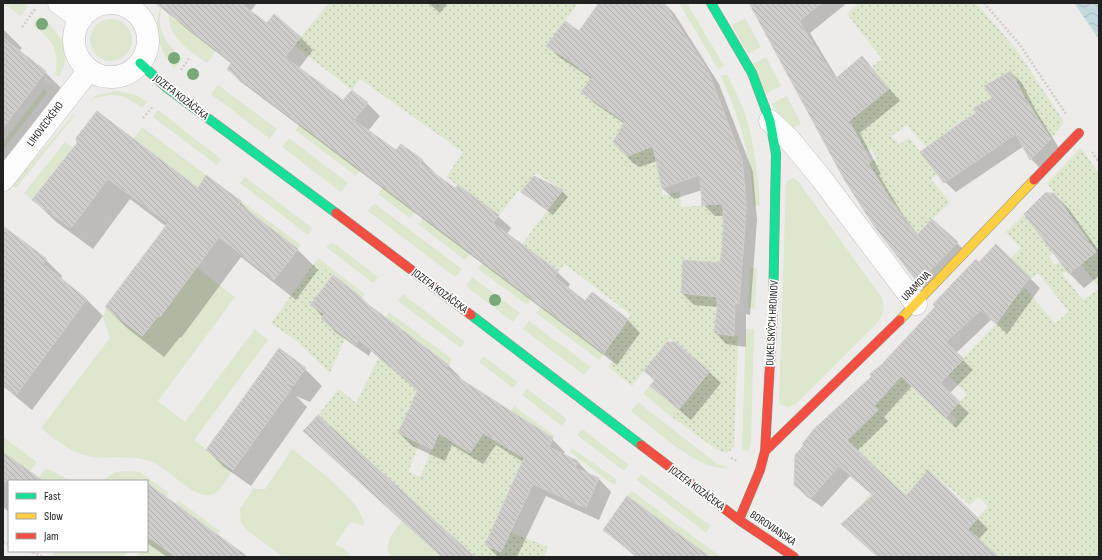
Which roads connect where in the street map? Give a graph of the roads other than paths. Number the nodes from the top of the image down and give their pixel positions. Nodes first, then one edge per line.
1 (59, 3) edge
2 (712, 3) edge
3 (136, 7) edge
4 (81, 19) junction
5 (140, 63) junction
6 (89, 70) junction
7 (770, 121) junction
8 (1079, 133) road end
9 (3, 180) edge
10 (916, 304) junction
11 (765, 451) junction
12 (739, 520) junction
13 (794, 557) edge

1 - 4 street
2 - 7 street, DUKELSKÝCH HRDINOV
3 - 4 street
3 - 5 street
4 - 6 street
5 - 6 street
5 - 12 street, JOZEFA KOZÁČEKA
6 - 9 street, LIHOVECKÉHO
7 - 10 street, DUKELSKÝCH HRDINOV
7 - 11 street, DUKELSKÝCH HRDINOV
8 - 10 street, URAMOVA
10 - 11 street, URAMOVA
11 - 12 street, DUKELSKÝCH HRDINOV
12 - 13 street, BOROVIANSKA

